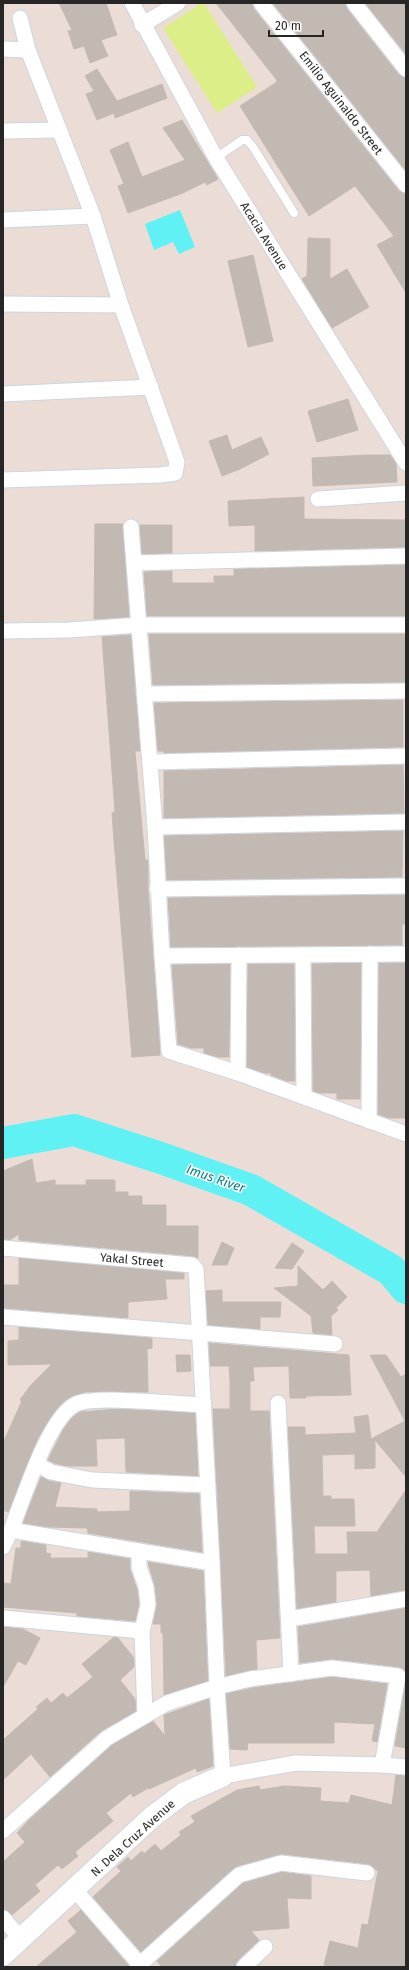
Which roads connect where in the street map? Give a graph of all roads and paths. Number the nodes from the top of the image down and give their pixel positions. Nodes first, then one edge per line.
1 (132, 3) edge
2 (178, 3) edge
3 (261, 3) edge
4 (354, 3) edge
5 (20, 18) dead end
6 (142, 25) junction
7 (3, 49) edge
8 (28, 50) junction
9 (406, 69) edge
10 (59, 130) junction
11 (3, 131) edge
12 (216, 158) junction
13 (406, 185) edge
14 (294, 213) dead end
15 (93, 216) junction
16 (3, 220) edge
17 (3, 304) edge
18 (121, 305) junction
19 (151, 387) junction
20 (3, 394) edge
21 (406, 463) edge
22 (3, 480) edge
23 (406, 493) edge
24 (318, 499) dead end
25 (131, 527) dead end
26 (406, 556) edge
27 (134, 563) junction
28 (139, 625) junction
29 (406, 625) edge
30 (3, 631) edge
31 (406, 691) edge
32 (144, 694) junction
33 (406, 756) edge
34 (150, 762) junction
35 (406, 822) edge
36 (155, 827) junction
37 (406, 886) edge
38 (157, 890) junction
39 (370, 954) junction
40 (406, 954) edge
41 (239, 955) junction
42 (303, 955) junction
43 (162, 956) junction
44 (238, 1073) junction
45 (304, 1097) junction
46 (369, 1121) junction
47 (406, 1134) edge
48 (3, 1248) edge
49 (3, 1317) edge
50 (200, 1333) junction
51 (335, 1344) dead end
52 (278, 1403) dead end
53 (204, 1404) junction
54 (37, 1464) junction
55 (208, 1485) junction
56 (12, 1530) junction
57 (3, 1547) edge
58 (139, 1551) junction
59 (212, 1563) junction
60 (406, 1599) edge
61 (3, 1618) edge
62 (289, 1619) junction
63 (142, 1631) junction
64 (291, 1674) junction
65 (217, 1687) junction
66 (145, 1716) junction
67 (382, 1765) junction
68 (406, 1767) edge
69 (223, 1776) junction
70 (3, 1831) edge
71 (367, 1873) dead end
72 (75, 1890) junction
73 (3, 1918) edge
74 (21, 1940) junction
75 (265, 1947) dead end
76 (3, 1955) edge
77 (140, 1966) edge
78 (244, 1967) edge

1 - 6 street, Acacia Avenue
2 - 6 street
3 - 13 street, Emilio Aguinaldo Street
4 - 9 street
5 - 8 street
6 - 12 street, Acacia Avenue
7 - 8 street
8 - 10 street
10 - 11 street
10 - 15 street
12 - 14 lane
12 - 21 street, Acacia Avenue
15 - 16 street
15 - 18 street
17 - 18 street
18 - 19 street
19 - 20 street
19 - 22 street
23 - 24 street
25 - 27 street
26 - 27 street
27 - 28 street
28 - 29 street
28 - 30 street
28 - 32 street
31 - 32 street
32 - 34 street
33 - 34 street
34 - 36 street
35 - 36 street
36 - 38 street
37 - 38 street
38 - 43 street
39 - 40 street
39 - 42 street
39 - 46 street
41 - 42 street
41 - 43 street
41 - 44 street
42 - 45 street
43 - 44 street
44 - 45 street
45 - 46 street
46 - 47 street
48 - 50 street, Yakal Street
49 - 50 street
50 - 51 street
50 - 53 street, Yakal Street
52 - 62 street
53 - 54 street
53 - 55 street, Yakal Street
54 - 55 street
54 - 56 street
55 - 59 street, Yakal Street
56 - 57 street
56 - 58 street
58 - 59 street
58 - 63 street
59 - 65 street, Yakal Street
60 - 62 street
61 - 63 street
62 - 64 street
63 - 66 street
64 - 65 street
64 - 67 street
65 - 66 street
65 - 69 street, Yakal Street
66 - 70 street
67 - 68 street, N. Dela Cruz Avenue
67 - 69 street, N. Dela Cruz Avenue
69 - 72 street, N. Dela Cruz Avenue
71 - 77 street
72 - 74 street, N. Dela Cruz Avenue
72 - 77 street
73 - 74 street
74 - 76 street, N. Dela Cruz Avenue
75 - 78 street

